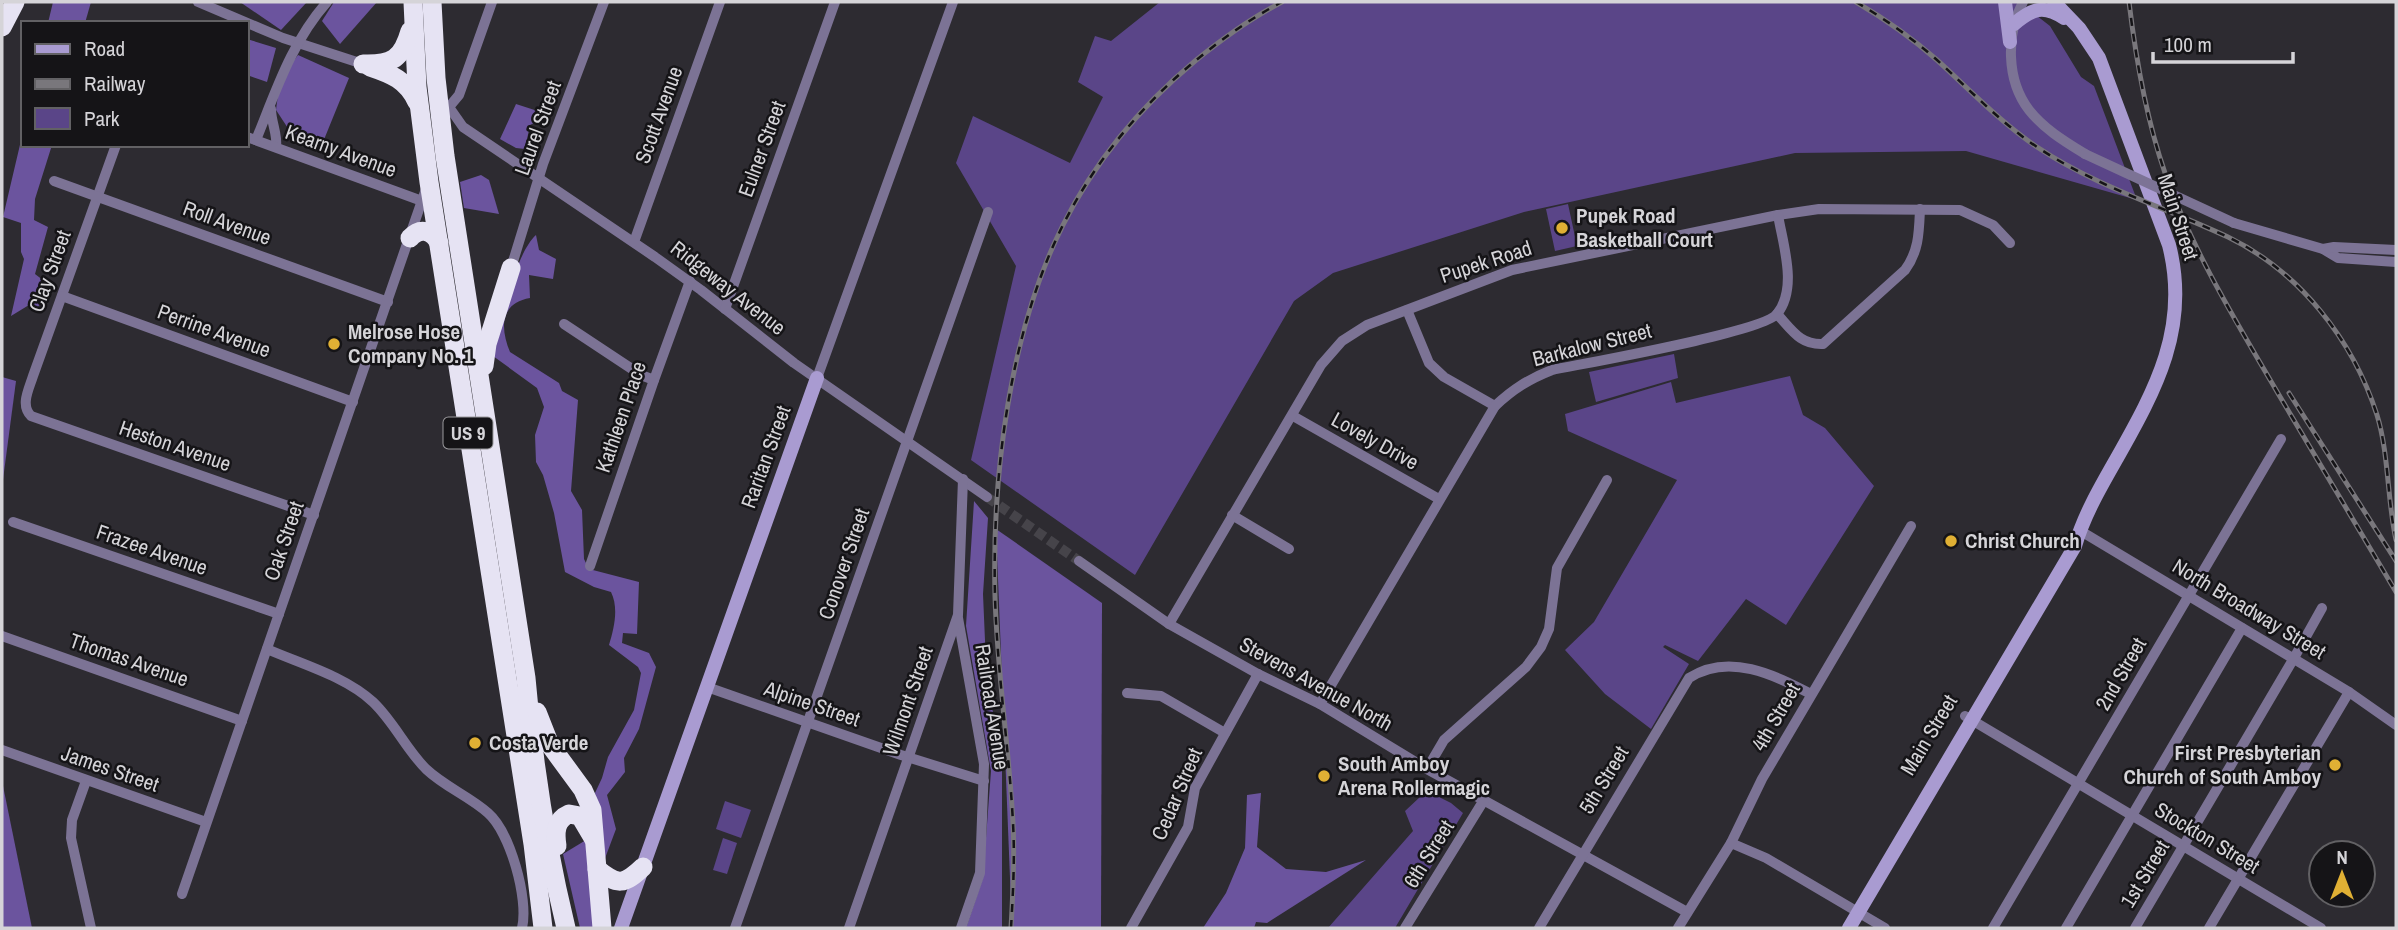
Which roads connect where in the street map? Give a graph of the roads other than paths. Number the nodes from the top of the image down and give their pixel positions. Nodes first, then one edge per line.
1 (9, 2) edge
2 (15, 2) edge
3 (198, 2) edge
4 (327, 2) edge
5 (432, 2) edge
6 (492, 2) edge
7 (604, 2) edge
8 (720, 2) edge
9 (835, 2) edge
10 (953, 2) edge
11 (2005, 2) edge
12 (2023, 2) edge
13 (2054, 2) edge
14 (413, 11) edge
15 (243, 21) edge
16 (248, 23) edge
17 (2014, 24) junction
18 (2, 27) edge
19 (2079, 28) junction
20 (2010, 42) junction
21 (296, 43) junction
22 (362, 64) junction
23 (436, 78) junction
24 (271, 102) junction
25 (449, 107) junction
26 (419, 109) junction
27 (252, 139) edge
28 (115, 147) edge
29 (275, 147) junction
30 (539, 178) junction
31 (54, 181) dead end
32 (425, 192) junction
33 (98, 196) junction
34 (1920, 209) junction
35 (988, 212) dead end
36 (1778, 215) junction
37 (410, 238) junction
38 (634, 242) junction
39 (439, 243) junction
40 (2010, 243) dead end
41 (2323, 249) junction
42 (2396, 250) edge
43 (2396, 262) edge
44 (511, 268) joint
45 (690, 281) junction
46 (62, 296) junction
47 (387, 302) junction
48 (725, 309) junction
49 (1407, 310) junction
50 (1777, 314) junction
51 (564, 324) dead end
52 (817, 378) junction
53 (654, 380) junction
54 (482, 392) junction
55 (353, 402) junction
56 (1495, 406) junction
57 (26, 411) joint
58 (1293, 416) junction
59 (2281, 439) dead end
60 (908, 440) junction
61 (963, 479) junction
62 (1606, 480) dead end
63 (987, 496) tunnel mouth
64 (1439, 499) junction
65 (314, 515) junction
66 (1232, 515) junction
67 (13, 522) dead end
68 (1912, 526) dead end
69 (2079, 530) junction
70 (1289, 549) dead end
71 (1079, 561) tunnel mouth
72 (590, 566) dead end
73 (2189, 595) junction
74 (2322, 608) dead end
75 (279, 614) junction
76 (958, 615) junction
77 (1169, 624) junction
78 (2242, 628) junction
79 (2, 636) edge
80 (267, 649) junction
81 (2294, 659) junction
82 (1258, 674) junction
83 (526, 678) junction
84 (707, 687) junction
85 (2349, 692) junction
86 (1127, 693) dead end
87 (1811, 694) junction
88 (1320, 704) junction
89 (1969, 718) junction
90 (243, 720) junction
91 (809, 724) junction
92 (2396, 725) edge
93 (1225, 733) junction
94 (2, 750) edge
95 (909, 758) junction
96 (1427, 769) junction
97 (86, 781) junction
98 (984, 781) junction
99 (2079, 783) junction
100 (1484, 800) junction
101 (2133, 816) junction
102 (206, 822) junction
103 (594, 838) junction
104 (1731, 842) junction
105 (2183, 847) junction
106 (1583, 853) junction
107 (535, 863) junction
108 (643, 867) junction
109 (597, 869) junction
110 (2238, 879) junction
111 (182, 894) dead end
112 (558, 896) junction
113 (1855, 910) junction
114 (1687, 912) junction
115 (91, 928) edge
116 (522, 928) edge
117 (542, 928) edge
118 (552, 928) edge
119 (566, 928) edge
120 (602, 928) edge
121 (621, 928) edge
122 (735, 928) edge
123 (849, 928) edge
124 (961, 928) edge
125 (1130, 928) edge
126 (1405, 928) edge
127 (1539, 928) edge
128 (1678, 928) edge
129 (1839, 928) edge
130 (1849, 928) edge
131 (1885, 928) edge
132 (1993, 928) edge
133 (2066, 928) edge
134 (2135, 928) edge
135 (2209, 928) edge
136 (2321, 928) edge

1 - 18 highway
2 - 18 highway
3 - 15 street
4 - 21 street
5 - 23 highway, US 9
6 - 25 street
7 - 30 street, Laurel Street
8 - 38 street, Scott Avenue
9 - 48 street, Eulner Street
10 - 52 street, Raritan Street
11 - 20 main road
12 - 17 street
13 - 19 main road, Main Street
14 - 22 highway
14 - 26 highway, US 9
16 - 21 street
17 - 19 main road
17 - 20 street
19 - 69 main road, Main Street
20 - 41 street, bridge
21 - 22 street
21 - 24 street
22 - 26 highway
23 - 25 highway
23 - 54 highway, US 9
24 - 27 street
24 - 29 street
25 - 30 street, Ridgeway Avenue
26 - 32 highway, US 9
27 - 29 street, Kearny Avenue
28 - 33 street, Clay Street
29 - 32 street, Kearny Avenue
30 - 38 street, Ridgeway Avenue
30 - 44 street, Laurel Street
31 - 33 street, Roll Avenue
32 - 37 street, Oak Street
32 - 39 highway, US 9
33 - 46 street, Clay Street
33 - 47 street, Roll Avenue
34 - 36 street, Pupek Road
34 - 40 street, Pupek Road
34 - 50 street
35 - 60 street, Conover Street
36 - 49 street, Pupek Road
36 - 50 street
37 - 39 highway
37 - 47 street, Oak Street
38 - 45 street, Ridgeway Avenue
39 - 107 highway, US 9
41 - 42 street
41 - 43 street
44 - 54 highway
45 - 48 street, Ridgeway Avenue
45 - 53 street, Kathleen Place
46 - 55 street, Perrine Avenue
46 - 57 street, Clay Street
47 - 55 street, Oak Street
48 - 52 street, Ridgeway Avenue
49 - 56 street
49 - 58 street, Pupek Road
50 - 56 street, Barkalow Street
51 - 53 street
52 - 60 street, Ridgeway Avenue
52 - 84 main road, Raritan Street
53 - 72 street, Kathleen Place
54 - 83 highway, US 9
55 - 65 street, Oak Street
56 - 64 street, Barkalow Street
57 - 65 street, Heston Avenue
58 - 64 street, Lovely Drive
58 - 66 street, Pupek Road
59 - 73 street, 2nd Street
60 - 61 street, Ridgeway Avenue
60 - 91 street, Conover Street
61 - 63 street, Ridgeway Avenue
61 - 76 street, Wilmont Street
62 - 96 street
64 - 88 street, Barkalow Street
65 - 75 street, Oak Street
66 - 70 street
66 - 77 street, Pupek Road
67 - 75 street, Frazee Avenue
68 - 87 street, 4th Street
69 - 73 street, North Broadway Street
69 - 89 main road, Main Street
71 - 77 street, Stevens Avenue North
73 - 78 street, North Broadway Street
73 - 99 street, 2nd Street
74 - 81 street, 1st Street
75 - 80 street, Oak Street
76 - 95 street, Wilmont Street
76 - 98 street, Railroad Avenue
77 - 82 street, Stevens Avenue North
78 - 81 street, North Broadway Street
78 - 101 street
79 - 90 street, Thomas Avenue
80 - 90 street, Oak Street
80 - 116 street
81 - 85 street, North Broadway Street
81 - 105 street, 1st Street
82 - 88 street, Stevens Avenue North
82 - 93 street, Cedar Street
83 - 103 highway
83 - 112 highway, US 9
84 - 91 street, Alpine Street
84 - 108 main road, Raritan Street
85 - 92 street, North Broadway Street
85 - 110 street
86 - 93 street
87 - 104 street, 4th Street
87 - 106 street, 5th Street
88 - 96 street, Stevens Avenue North
89 - 99 street, Stockton Street
89 - 113 main road, Main Street
90 - 102 street, Oak Street
91 - 95 street, Alpine Street
91 - 122 street, Conover Street
93 - 125 street, Cedar Street
94 - 97 street, James Street
95 - 98 street, Alpine Street
95 - 123 street, Wilmont Street
96 - 100 street, Stevens Avenue North
97 - 102 street, James Street
97 - 115 street
98 - 124 street, Railroad Avenue
99 - 101 street, Stockton Street
99 - 132 street, 2nd Street
100 - 106 street, Stevens Avenue North
100 - 126 street, 6th Street
101 - 105 street, Stockton Street
101 - 133 street
102 - 111 street, Oak Street
103 - 109 highway
103 - 112 highway
104 - 113 street
104 - 114 street, 4th Street
105 - 110 street, Stockton Street
105 - 134 street, 1st Street
106 - 114 street, Stevens Avenue North
106 - 127 street, 5th Street
107 - 117 highway
107 - 118 highway, US 9
108 - 109 highway
108 - 121 main road, Raritan Street
109 - 120 highway
110 - 135 street
110 - 136 street, Stockton Street
112 - 119 highway, US 9
113 - 129 main road, Main Street
113 - 130 main road, Main Street
113 - 131 street
114 - 128 street, 4th Street

